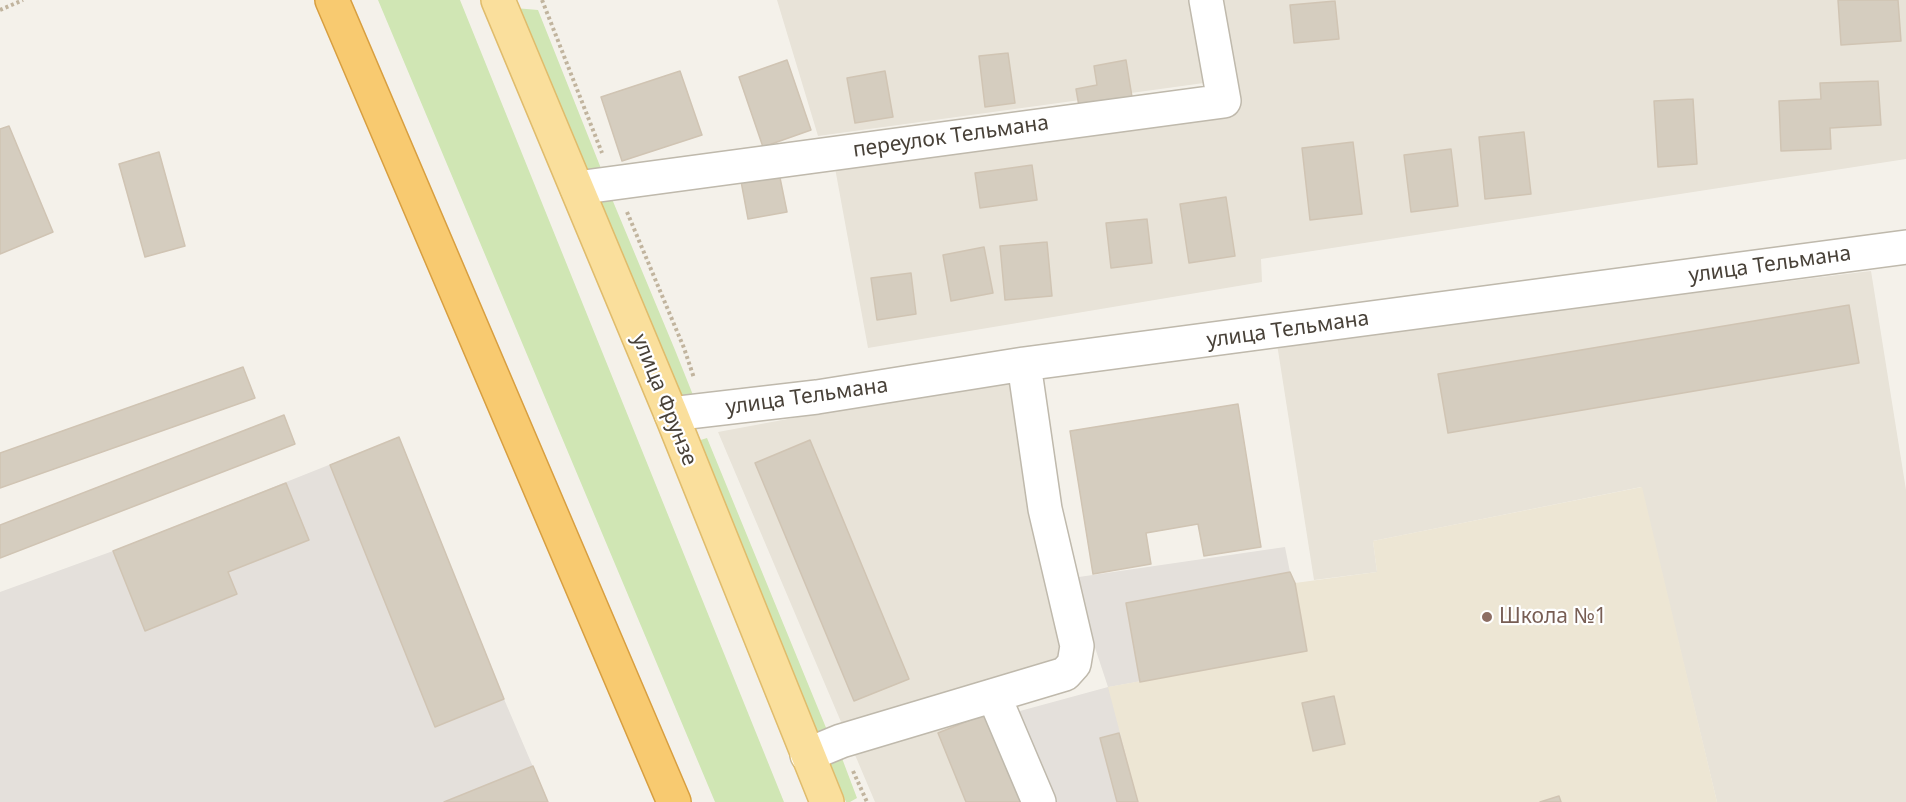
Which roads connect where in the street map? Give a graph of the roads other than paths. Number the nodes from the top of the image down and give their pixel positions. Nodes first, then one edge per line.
1 (332, 0) edge
2 (498, 0) edge
3 (1206, 0) edge
4 (577, 188) junction
5 (1906, 247) edge
6 (1024, 364) junction
7 (670, 414) junction
8 (994, 696) junction
9 (807, 755) junction
10 (674, 802) edge
11 (827, 802) edge
12 (1039, 802) edge

1 - 10 highway
2 - 4 main road, улица Фрунзе
3 - 4 street, переулок Тельмана
4 - 7 main road, улица Фрунзе
5 - 6 street, улица Тельмана
6 - 7 street, улица Тельмана
6 - 8 street
7 - 9 main road, улица Фрунзе
8 - 9 street
8 - 12 street
9 - 11 main road, улица Фрунзе

